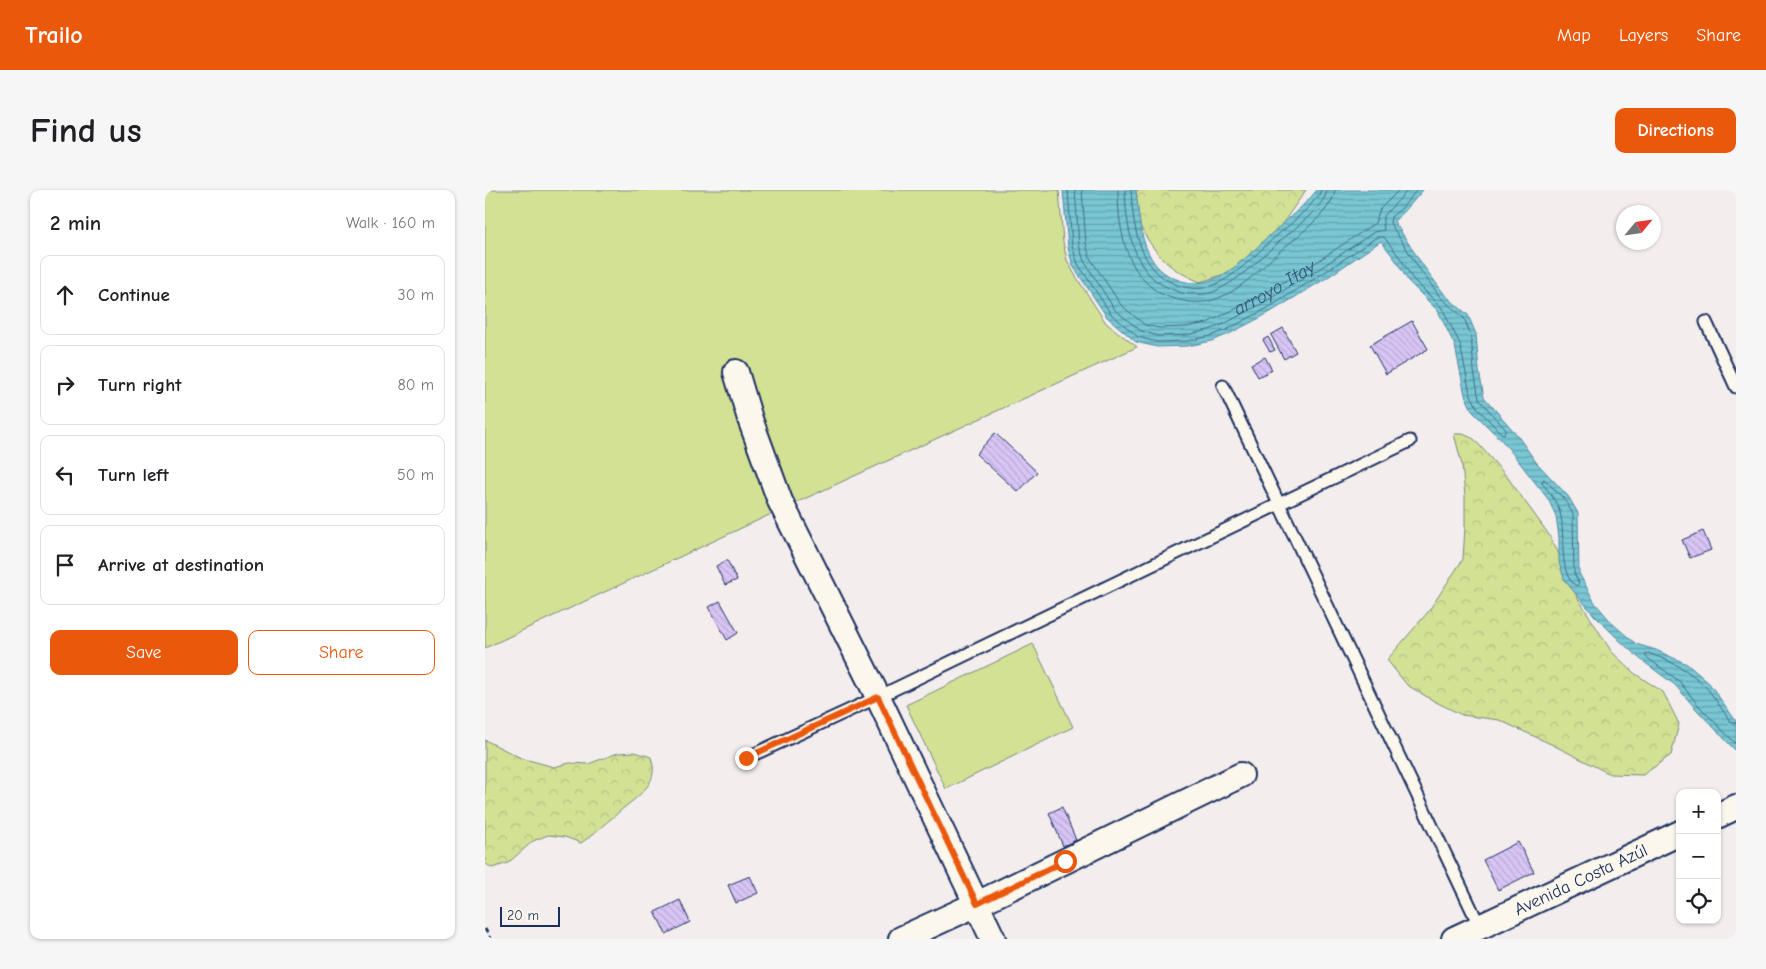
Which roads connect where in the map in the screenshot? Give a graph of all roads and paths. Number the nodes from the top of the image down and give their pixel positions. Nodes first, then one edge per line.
1 (1706, 322) dead end
2 (736, 372) dead end
3 (1223, 386) dead end
4 (1736, 387) edge
5 (1410, 441) dead end
6 (1279, 504) junction
7 (878, 697) junction
8 (746, 758) dead end
9 (1241, 775) dead end
10 (1736, 807) edge
11 (1721, 814) edge
12 (1678, 834) edge
13 (977, 904) junction
14 (1481, 927) junction
15 (485, 929) edge
16 (490, 939) edge
17 (901, 939) edge
18 (993, 939) edge
19 (1454, 939) edge

1 - 4 lane
2 - 7 street
3 - 6 lane
5 - 6 lane
6 - 7 lane
6 - 14 lane
7 - 8 lane
7 - 13 street
9 - 13 street
10 - 11 street
12 - 14 street, Avenida Costa Azúl
13 - 17 street
13 - 18 street
14 - 19 street, Avenida Costa Azúl
15 - 16 path

